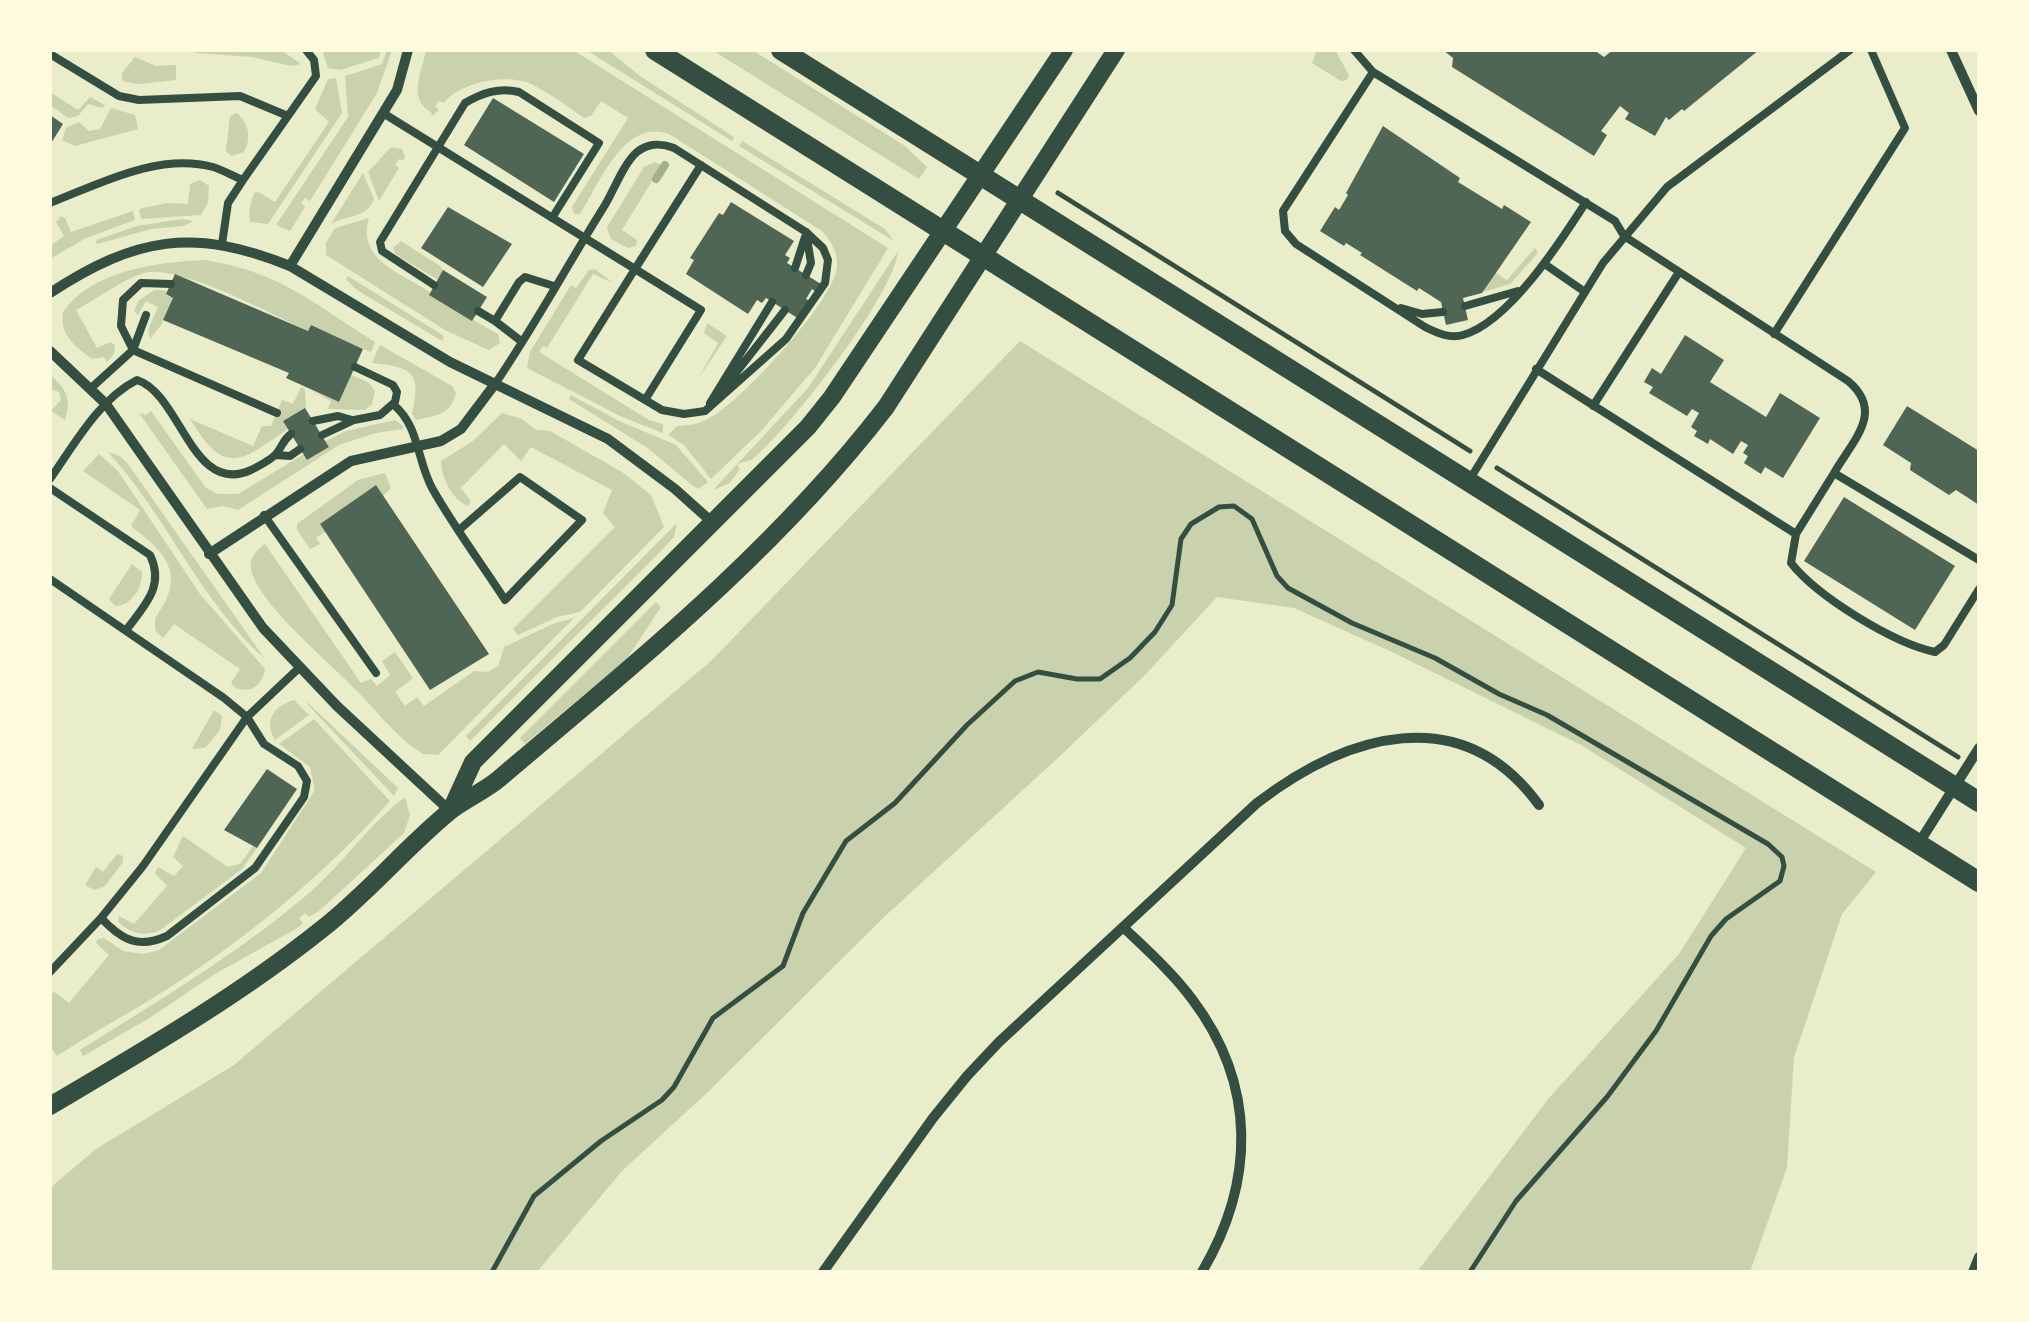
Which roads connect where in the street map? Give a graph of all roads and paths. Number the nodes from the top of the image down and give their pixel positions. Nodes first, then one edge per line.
1 (306, 50) edge
2 (408, 50) edge
3 (655, 50) edge
4 (781, 50) edge
5 (1064, 50) edge
6 (1116, 50) edge
7 (1354, 50) edge
8 (1850, 50) edge
9 (1872, 50) edge
10 (1951, 50) edge
11 (50, 54) edge
12 (1373, 72) junction
13 (1979, 111) edge
14 (383, 113) junction
15 (288, 116) junction
16 (437, 146) junction
17 (701, 165) junction
18 (981, 175) junction
19 (243, 180) junction
20 (1058, 192) dead end
21 (1020, 202) junction
22 (1586, 202) junction
23 (50, 203) edge
24 (552, 218) junction
25 (944, 230) junction
26 (806, 232) junction
27 (1624, 236) junction
28 (584, 238) junction
29 (222, 244) junction
30 (986, 256) junction
31 (1546, 265) junction
32 (290, 266) junction
33 (634, 268) junction
34 (794, 268) dead end
35 (1679, 272) junction
36 (806, 275) dead end
37 (170, 284) dead end
38 (434, 286) dead end
39 (554, 286) junction
40 (1522, 290) junction
41 (1585, 292) junction
42 (50, 293) edge
43 (772, 302) dead end
44 (1392, 306) junction
45 (1465, 306) dead end
46 (785, 310) dead end
47 (478, 311) dead end
48 (1443, 312) dead end
49 (146, 315) dead end
50 (495, 321) junction
51 (1774, 334) junction
52 (521, 341) junction
53 (134, 350) junction
54 (50, 351) edge
55 (355, 367) dead end
56 (1536, 370) junction
57 (496, 384) junction
58 (90, 389) junction
59 (645, 400) junction
60 (106, 404) junction
61 (394, 405) junction
62 (1593, 406) junction
63 (705, 410) junction
64 (277, 414) dead end
65 (354, 420) junction
66 (313, 421) dead end
67 (292, 434) dead end
68 (322, 436) dead end
69 (417, 446) junction
70 (300, 449) dead end
71 (276, 454) junction
72 (1482, 459) junction
73 (1834, 473) junction
74 (50, 479) edge
75 (1468, 482) junction
76 (50, 488) edge
77 (264, 515) junction
78 (713, 524) junction
79 (460, 530) junction
80 (1796, 534) junction
81 (209, 554) junction
82 (1979, 560) edge
83 (50, 579) edge
84 (1979, 589) edge
85 (127, 629) junction
86 (300, 666) junction
87 (376, 673) dead end
88 (248, 717) junction
89 (1979, 748) edge
90 (1969, 764) junction
91 (1954, 787) junction
92 (1979, 802) edge
93 (1539, 805) dead end
94 (450, 811) junction
95 (1918, 844) junction
96 (1979, 882) edge
97 (101, 918) junction
98 (1123, 927) junction
99 (50, 972) edge
100 (50, 1106) edge
101 (1979, 1257) edge
102 (823, 1272) edge
103 (1202, 1272) edge
104 (1973, 1272) edge

1 - 15 lane
2 - 14 street
3 - 25 main road
4 - 18 main road
5 - 18 street
6 - 21 street
7 - 12 lane
8 - 27 lane
9 - 51 lane
10 - 13 street
11 - 15 lane
12 - 22 lane
12 - 44 lane
14 - 16 lane
14 - 32 street
15 - 19 lane
16 - 24 lane
16 - 24 lane
16 - 38 lane
17 - 26 lane
17 - 28 lane
17 - 33 lane
18 - 21 main road
18 - 25 street
19 - 23 lane
19 - 29 lane
20 - 72 path
21 - 30 street
21 - 75 main road
22 - 27 lane
22 - 31 lane
24 - 28 lane
25 - 30 main road
25 - 78 street
26 - 34 lane
26 - 36 lane
26 - 63 lane
27 - 35 lane
27 - 41 lane
28 - 33 lane
28 - 39 lane
29 - 32 street
29 - 42 street
30 - 94 street
30 - 95 main road
31 - 40 lane
31 - 41 lane
32 - 57 street
33 - 59 lane
33 - 59 lane
35 - 51 lane
35 - 62 lane
37 - 53 lane
39 - 50 lane
39 - 52 lane
40 - 44 lane
40 - 45 lane
41 - 56 lane
43 - 63 lane
44 - 48 lane
46 - 63 lane
47 - 50 lane
49 - 53 lane
50 - 52 lane
51 - 73 lane
52 - 57 lane
53 - 58 lane
53 - 64 lane
54 - 58 street
55 - 61 lane
56 - 62 lane
56 - 72 lane
57 - 69 street
57 - 78 street
58 - 60 street
59 - 63 lane
60 - 71 lane
60 - 74 lane
60 - 81 street
61 - 65 lane
61 - 69 lane
62 - 80 lane
65 - 66 lane
65 - 68 lane
67 - 71 lane
69 - 77 street
69 - 79 lane
70 - 71 lane
72 - 75 lane
72 - 90 path
73 - 80 lane
73 - 82 lane
75 - 91 main road
76 - 85 lane
77 - 81 street
77 - 87 lane
78 - 94 street
79 - 79 lane
80 - 84 lane
81 - 86 street
83 - 85 lane
85 - 88 lane
86 - 88 lane
86 - 94 street
88 - 97 lane
88 - 97 lane
89 - 90 street
90 - 91 street
91 - 92 main road
91 - 95 street
93 - 98 street
94 - 100 street
95 - 96 main road
97 - 99 lane
98 - 102 street
98 - 103 street
101 - 104 street

